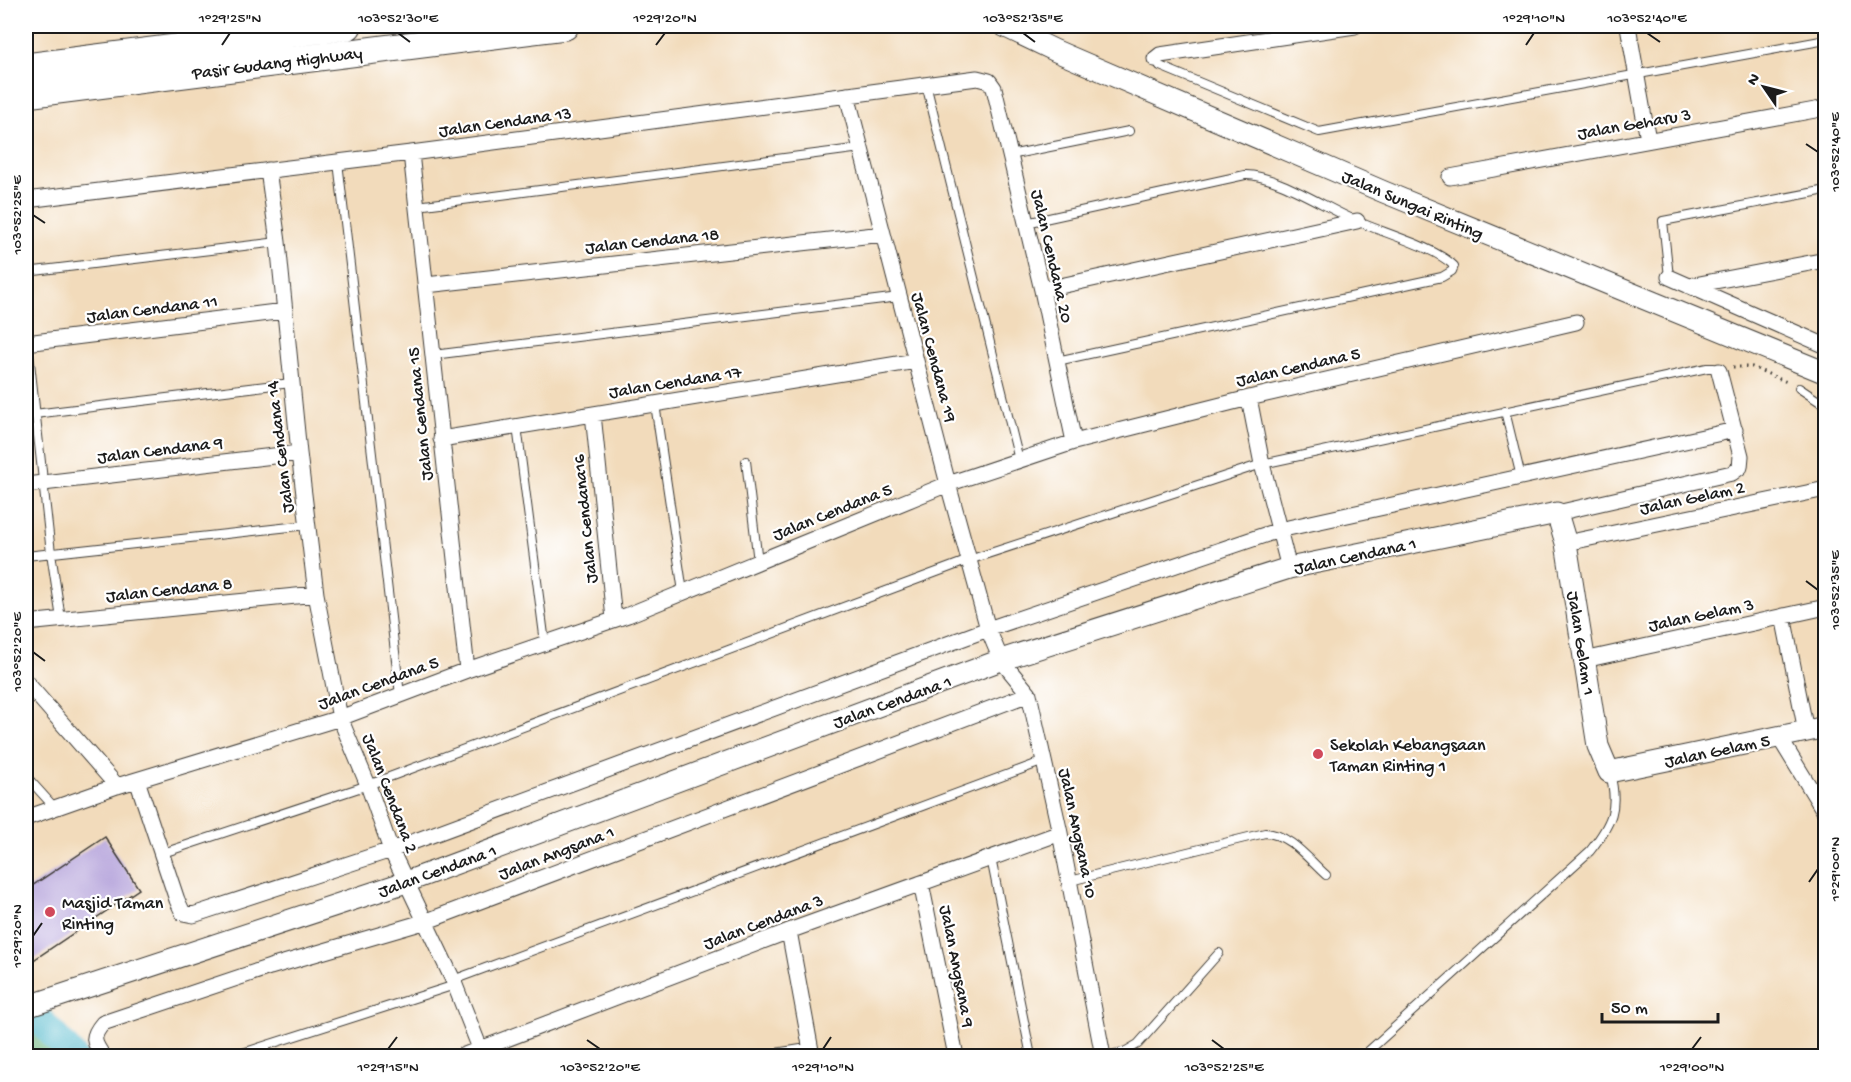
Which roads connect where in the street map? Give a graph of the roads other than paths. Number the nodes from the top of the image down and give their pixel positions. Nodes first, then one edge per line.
1 (348, 26) edge
2 (565, 26) edge
3 (1004, 26) edge
4 (1355, 26) edge
5 (1628, 26) edge
6 (1826, 40) edge
7 (1155, 59) joint
8 (26, 67) edge
9 (1636, 74) junction
10 (989, 81) joint
11 (926, 84) junction
12 (26, 94) edge
13 (847, 95) junction
14 (1826, 108) edge
15 (1129, 131) dead end
16 (1648, 140) junction
17 (861, 148) junction
18 (411, 153) junction
19 (1010, 155) junction
20 (338, 162) junction
21 (268, 170) junction
22 (1450, 177) dead end
23 (1826, 190) edge
24 (26, 200) edge
25 (417, 206) junction
26 (1357, 222) junction
27 (1026, 223) junction
28 (883, 234) junction
29 (278, 242) junction
30 (1826, 260) edge
31 (26, 272) edge
32 (1669, 277) joint
33 (426, 285) junction
34 (1689, 286) junction
35 (1042, 290) junction
36 (899, 297) junction
37 (284, 311) junction
38 (1576, 322) dead end
39 (26, 326) edge
40 (1822, 342) edge
41 (27, 343) edge
42 (433, 355) junction
43 (916, 361) junction
44 (1057, 361) junction
45 (1719, 371) joint
46 (1826, 373) edge
47 (291, 382) junction
48 (1798, 388) road end
49 (1249, 398) junction
50 (655, 404) junction
51 (1826, 406) edge
52 (1505, 411) junction
53 (36, 413) junction
54 (26, 414) edge
55 (593, 414) junction
56 (517, 426) junction
57 (1735, 430) junction
58 (441, 439) junction
59 (1074, 442) junction
60 (299, 453) junction
61 (1020, 460) junction
62 (746, 461) dead end
63 (1262, 464) junction
64 (1521, 477) junction
65 (43, 483) junction
66 (948, 484) junction
67 (26, 485) edge
68 (1826, 489) edge
69 (1557, 513) junction
70 (308, 525) junction
71 (1279, 530) junction
72 (1566, 543) junction
73 (51, 553) junction
74 (26, 556) edge
75 (969, 560) junction
76 (758, 562) junction
77 (1289, 568) junction
78 (683, 592) junction
79 (316, 594) junction
80 (1826, 607) edge
81 (1783, 616) junction
82 (61, 619) junction
83 (614, 619) junction
84 (26, 623) edge
85 (988, 628) junction
86 (545, 643) junction
87 (1001, 660) junction
88 (1584, 660) junction
89 (467, 670) junction
90 (26, 682) edge
91 (1029, 694) junction
92 (400, 695) junction
93 (340, 718) junction
94 (1816, 729) edge
95 (1779, 737) junction
96 (1044, 761) junction
97 (1609, 772) junction
98 (26, 776) edge
99 (137, 780) junction
100 (369, 785) junction
101 (117, 786) junction
102 (55, 808) junction
103 (1826, 814) edge
104 (26, 818) edge
105 (1060, 833) junction
106 (392, 849) junction
107 (163, 854) junction
108 (991, 858) junction
109 (1326, 875) dead end
110 (1070, 881) junction
111 (406, 882) junction
112 (921, 883) junction
113 (427, 921) junction
114 (789, 932) junction
115 (1219, 953) dead end
116 (454, 982) junction
117 (26, 1007) edge
118 (482, 1054) edge
119 (811, 1054) edge
120 (103, 1056) edge
121 (233, 1056) edge
122 (462, 1056) edge
123 (779, 1056) edge
124 (956, 1056) edge
125 (1031, 1056) edge
126 (1105, 1056) edge
127 (1363, 1056) edge

1 - 8 highway, Pasir Gudang Highway
2 - 12 highway, Pasir Gudang Highway
3 - 46 street, Jalan Sungai Rinting
4 - 7 street
5 - 9 street
6 - 9 lane
7 - 9 lane
9 - 16 street
10 - 11 street, Jalan Cendana 13
10 - 19 street, Jalan Cendana 20
11 - 13 street, Jalan Cendana 13
11 - 61 lane
13 - 17 street, Jalan Cendana 19
13 - 18 street, Jalan Cendana 13
14 - 16 street, Jalan Geharu 3
15 - 19 lane
16 - 22 street, Jalan Geharu 3
17 - 25 lane
17 - 28 street, Jalan Cendana 19
18 - 20 street, Jalan Cendana 13
18 - 25 street, Jalan Cendana 15
19 - 27 street, Jalan Cendana 20
20 - 21 street, Jalan Cendana 13
20 - 92 lane
21 - 24 street, Jalan Cendana 13
21 - 29 street, Jalan Cendana 14
23 - 32 lane
25 - 33 street, Jalan Cendana 15
26 - 27 lane
26 - 35 street
26 - 44 lane
27 - 35 street, Jalan Cendana 20
28 - 33 street, Jalan Cendana 18
28 - 36 street, Jalan Cendana 19
29 - 31 lane
29 - 37 street, Jalan Cendana 14
30 - 34 street
32 - 34 street
33 - 42 street, Jalan Cendana 15
34 - 40 street
35 - 44 street, Jalan Cendana 20
36 - 42 lane
36 - 43 street, Jalan Cendana 19
37 - 41 street, Jalan Cendana 11
37 - 47 street, Jalan Cendana 14
38 - 49 street, Jalan Cendana 5
39 - 41 lane
41 - 53 lane
42 - 58 street, Jalan Cendana 15
43 - 50 street, Jalan Cendana 17
43 - 66 street, Jalan Cendana 19
44 - 59 street, Jalan Cendana 20
45 - 52 lane
45 - 57 street, Jalan Cendana 1
47 - 53 lane
47 - 60 street, Jalan Cendana 14
48 - 51 lane
49 - 59 street, Jalan Cendana 5
49 - 63 street
50 - 55 street, Jalan Cendana 17
50 - 78 lane
52 - 63 lane
52 - 64 lane
53 - 54 lane
53 - 65 lane
55 - 56 street, Jalan Cendana 17
55 - 83 street, Jalan Cendana16
56 - 58 street, Jalan Cendana 17
56 - 86 lane
57 - 64 street, Jalan Cendana 1
57 - 69 street, Jalan Cendana 1
58 - 89 street, Jalan Cendana 15
59 - 61 street, Jalan Cendana 5
60 - 65 street, Jalan Cendana 9
60 - 70 street, Jalan Cendana 14
61 - 66 street, Jalan Cendana 5
62 - 76 lane
63 - 71 street
63 - 75 lane
64 - 71 street, Jalan Cendana 1
65 - 67 street, Jalan Cendana 9
65 - 73 lane
66 - 75 street, Jalan Cendana 19
66 - 76 street, Jalan Cendana 5
68 - 72 street, Jalan Gelam 2
69 - 72 street, Jalan Gelam 1
69 - 77 street, Jalan Cendana 1
70 - 73 lane
70 - 79 street, Jalan Cendana 14
71 - 77 street
71 - 85 street, Jalan Cendana 1
72 - 88 street, Jalan Gelam 1
73 - 74 lane
73 - 82 lane
75 - 85 street, Jalan Cendana 19
75 - 100 lane
76 - 78 street, Jalan Cendana 5
77 - 87 street, Jalan Cendana 1
78 - 83 street, Jalan Cendana 5
79 - 82 street, Jalan Cendana 8
79 - 93 street, Jalan Cendana 14
80 - 81 street, Jalan Gelam 3
81 - 88 street, Jalan Gelam 3
81 - 94 street
82 - 84 street, Jalan Cendana 8
83 - 86 street, Jalan Cendana 5
85 - 87 street, Jalan Angsana 10
85 - 106 street, Jalan Cendana 1
86 - 89 street, Jalan Cendana 5
87 - 91 street, Jalan Angsana 10
87 - 111 street, Jalan Cendana 1
88 - 97 street, Jalan Gelam 1
89 - 92 street, Jalan Cendana 5
90 - 101 street
91 - 96 street, Jalan Angsana 10
91 - 113 street, Jalan Angsana 1
92 - 93 street, Jalan Cendana 5
93 - 99 street, Jalan Cendana 5
93 - 100 street, Jalan Cendana 2
94 - 95 street, Jalan Gelam 5
95 - 97 street, Jalan Gelam 5
95 - 103 street
96 - 105 street, Jalan Angsana 10
96 - 116 lane
97 - 127 lane
98 - 102 lane
99 - 101 street, Jalan Cendana 5
99 - 107 street
100 - 106 street, Jalan Cendana 2
100 - 107 lane
101 - 102 street, Jalan Cendana 5
102 - 104 street, Jalan Cendana 5
105 - 108 street, Jalan Cendana 3
105 - 110 street, Jalan Angsana 10
106 - 107 street, Jalan Cendana 1
106 - 111 street, Jalan Cendana 2
108 - 112 street, Jalan Cendana 3
108 - 125 lane
109 - 110 lane
110 - 126 street, Jalan Angsana 10
111 - 113 street, Jalan Cendana 2
111 - 117 street, Jalan Cendana 1
112 - 114 street, Jalan Cendana 3
112 - 124 street, Jalan Angsana 9
113 - 116 street, Jalan Cendana 2
113 - 120 street, Jalan Angsana 1
114 - 118 street, Jalan Cendana 3
114 - 119 street
115 - 126 lane
116 - 118 street, Jalan Cendana 2
116 - 121 lane
118 - 122 street, Jalan Cendana 3
119 - 123 street

